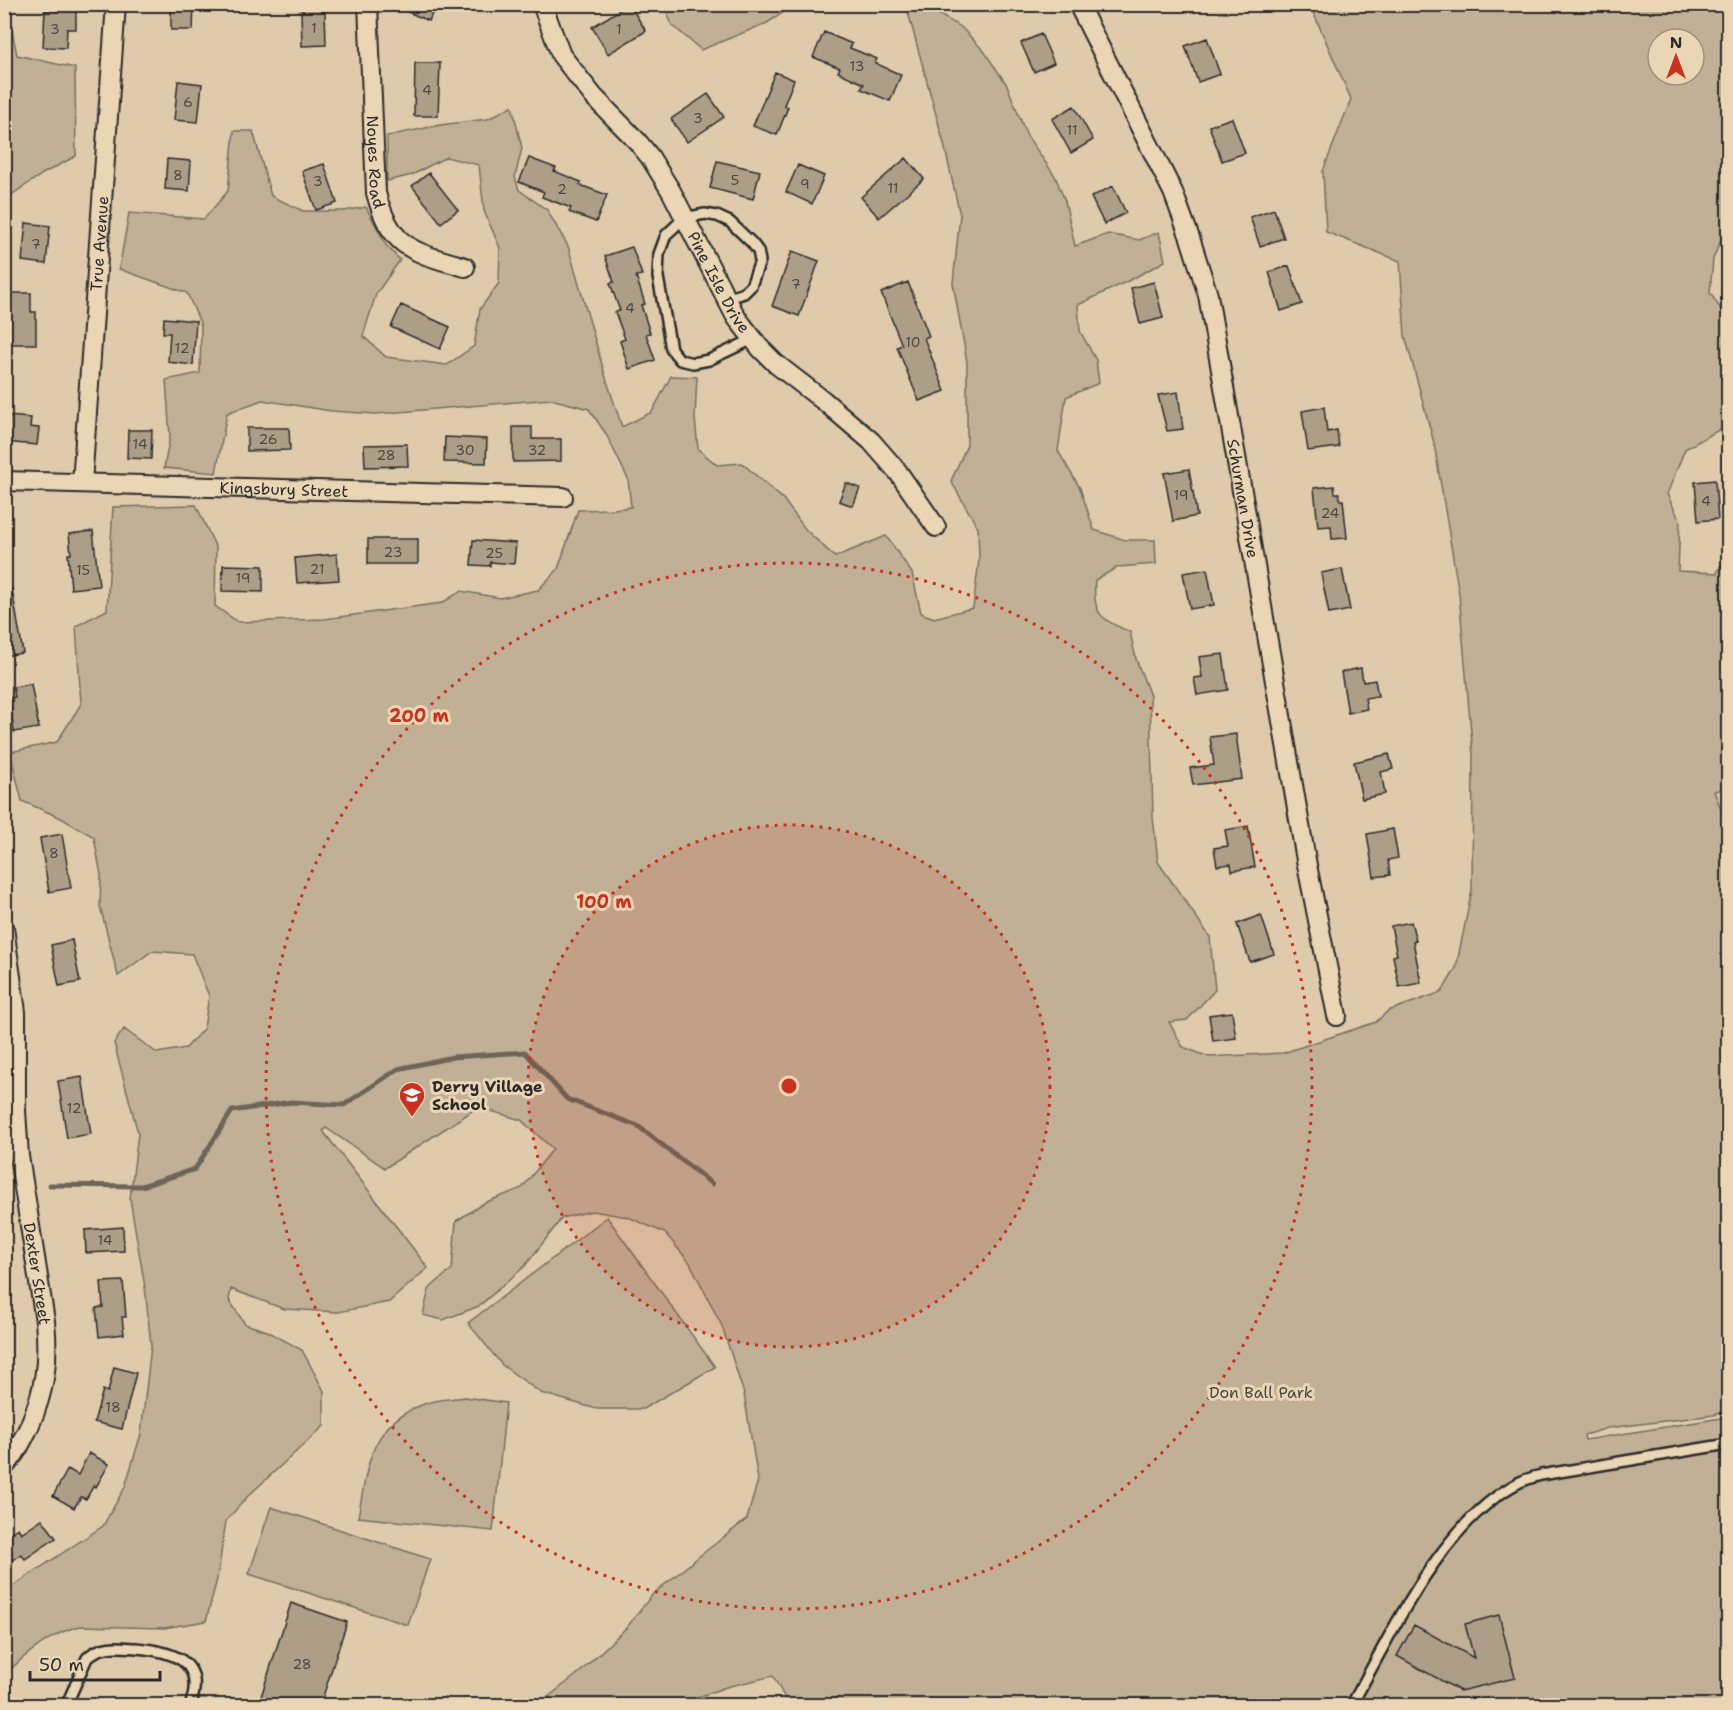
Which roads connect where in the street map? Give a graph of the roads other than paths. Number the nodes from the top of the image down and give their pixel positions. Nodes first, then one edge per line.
1 (116, 4) edge
2 (368, 4) edge
3 (542, 4) edge
4 (1078, 4) edge
5 (684, 219) junction
6 (465, 267) dead end
7 (726, 299) junction
8 (753, 339) junction
9 (4, 481) edge
10 (82, 483) junction
11 (563, 497) dead end
12 (936, 527) dead end
13 (4, 928) edge
14 (1336, 1016) dead end
15 (1728, 1444) edge
16 (4, 1467) edge
17 (66, 1706) edge
18 (190, 1706) edge
19 (1351, 1706) edge

1 - 10 street, True Avenue
2 - 6 street, Noyes Road
3 - 5 street, Pine Isle Drive
4 - 14 street, Schurman Drive
5 - 7 street, Pine Isle Drive
5 - 7 lane
5 - 8 lane
7 - 8 street, Pine Isle Drive
8 - 12 street, Pine Isle Drive
9 - 10 street, Kingsbury Street
10 - 11 street, Kingsbury Street
13 - 16 street, Dexter Street
15 - 19 lane
17 - 18 lane

